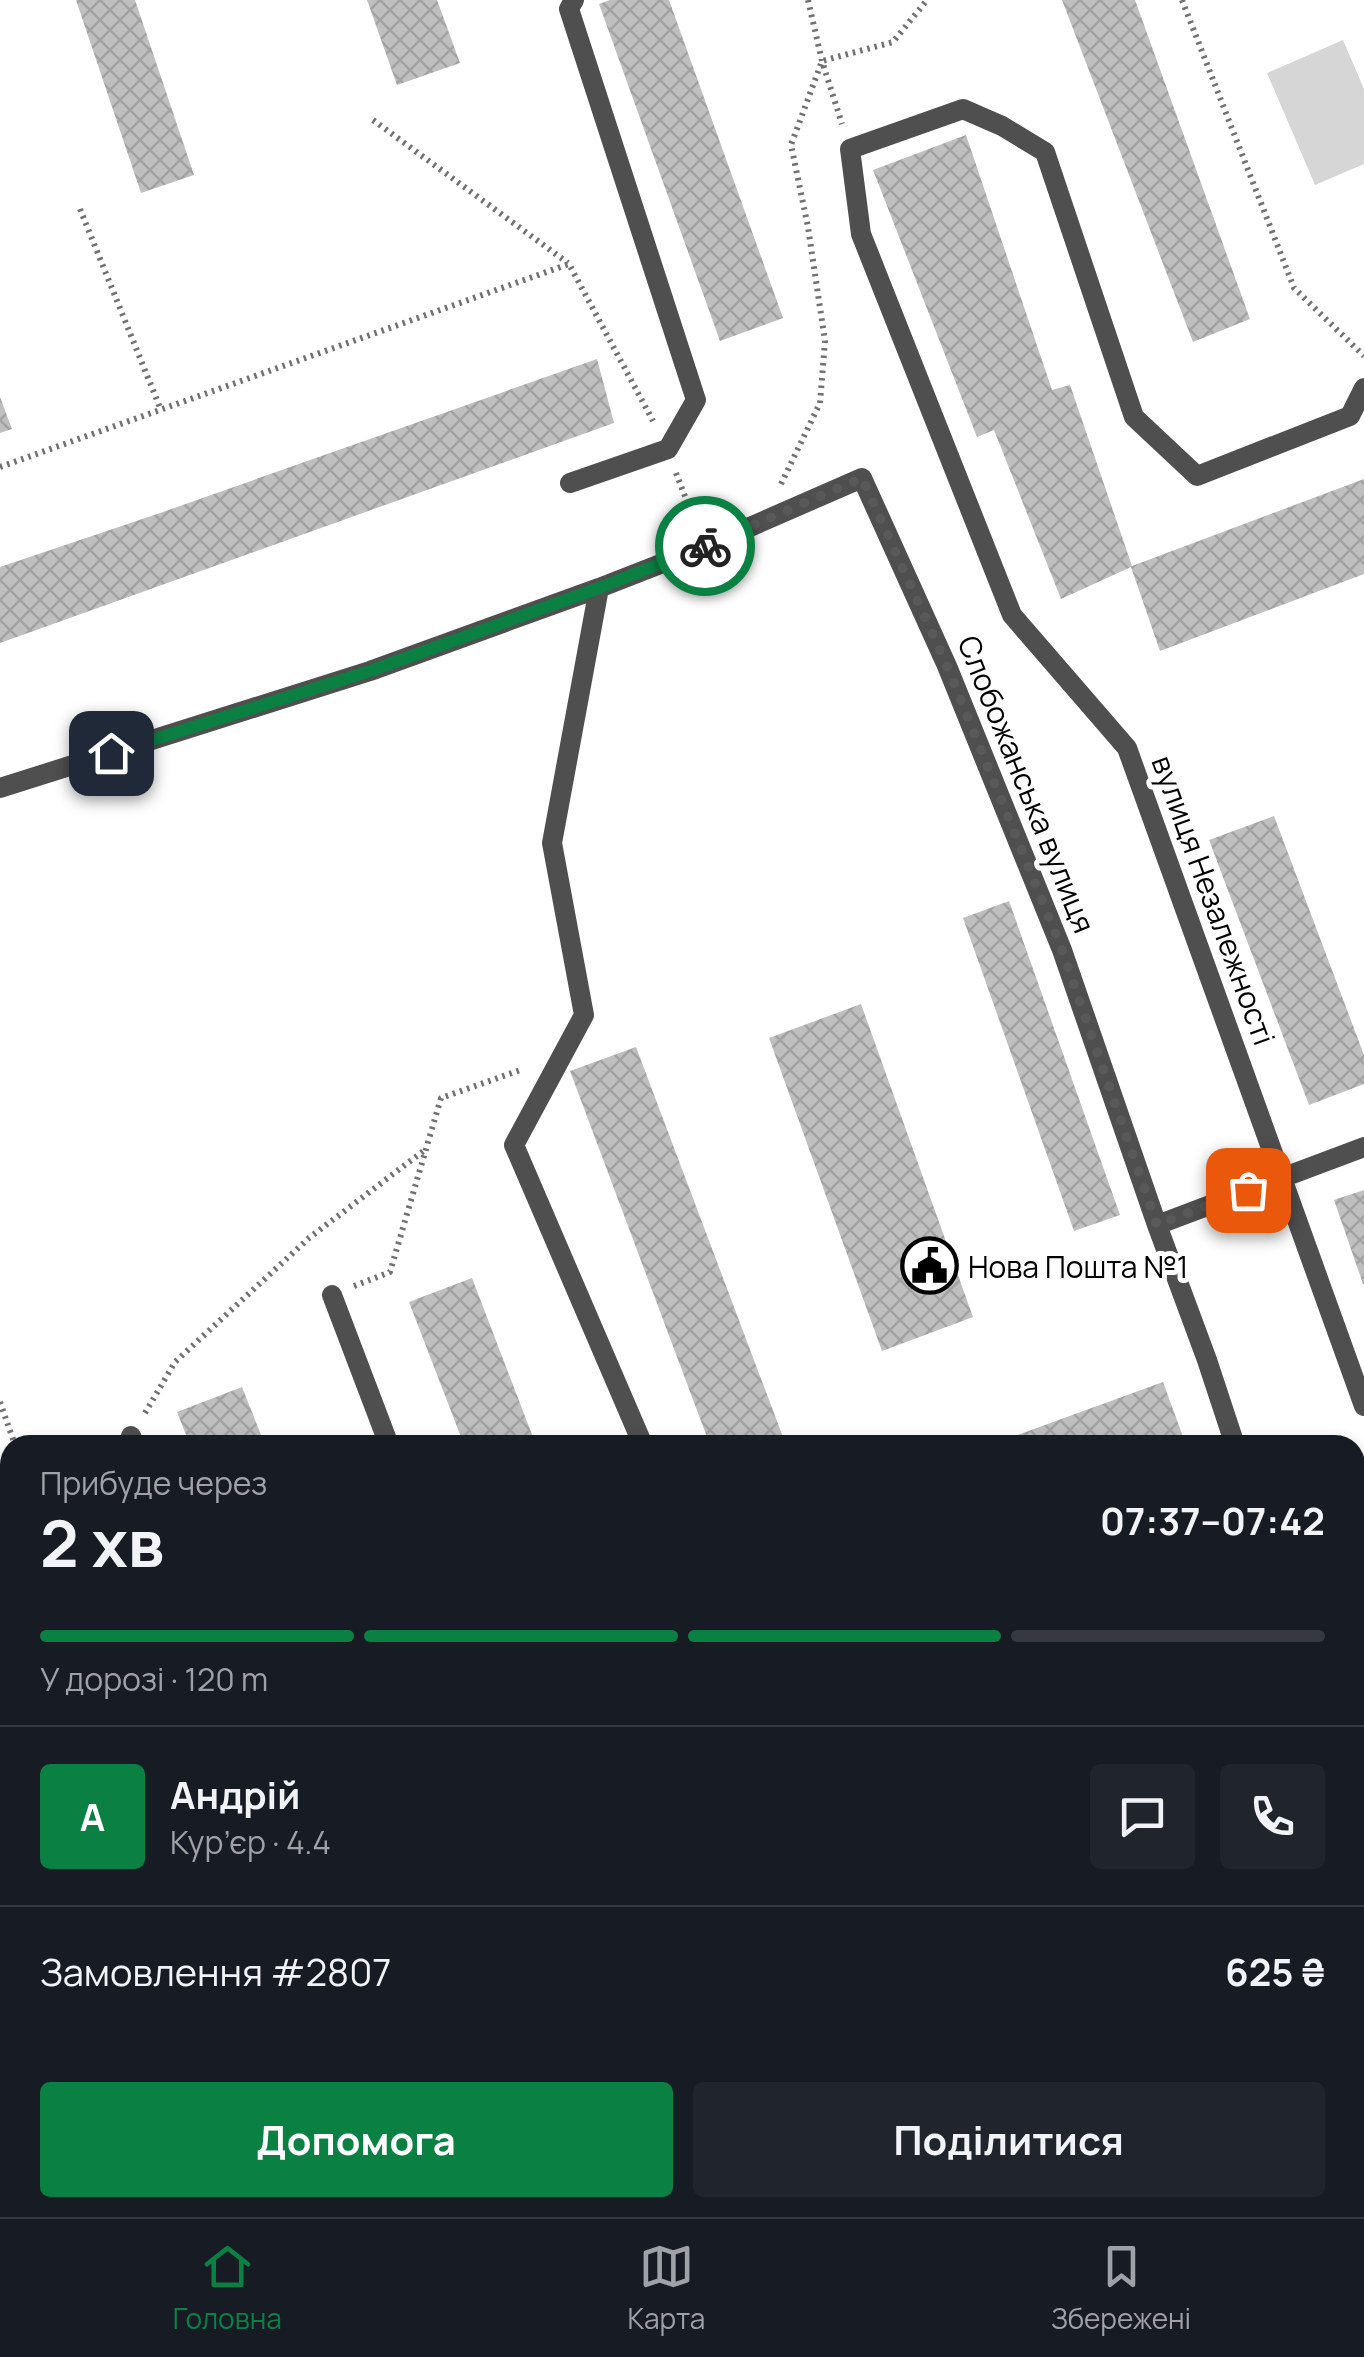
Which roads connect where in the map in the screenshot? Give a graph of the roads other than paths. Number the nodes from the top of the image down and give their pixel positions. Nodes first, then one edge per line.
1 (574, 0) edge
2 (1364, 388) edge
3 (570, 483) dead end
4 (599, 588) junction
5 (0, 788) edge
6 (1364, 1147) edge
7 (1282, 1176) junction
8 (1157, 1225) junction
9 (332, 1295) road end
10 (1364, 1406) edge
11 (385, 1435) edge
12 (639, 1435) edge
13 (1232, 1435) edge

1 - 3 street
2 - 7 street, вулиця Незалежності
4 - 5 street, Слобожанська вулиця
4 - 8 street, Слобожанська вулиця
4 - 12 street
6 - 7 street
7 - 8 street
7 - 10 street, вулиця Незалежності
8 - 13 street, Слобожанська вулиця
9 - 11 street

